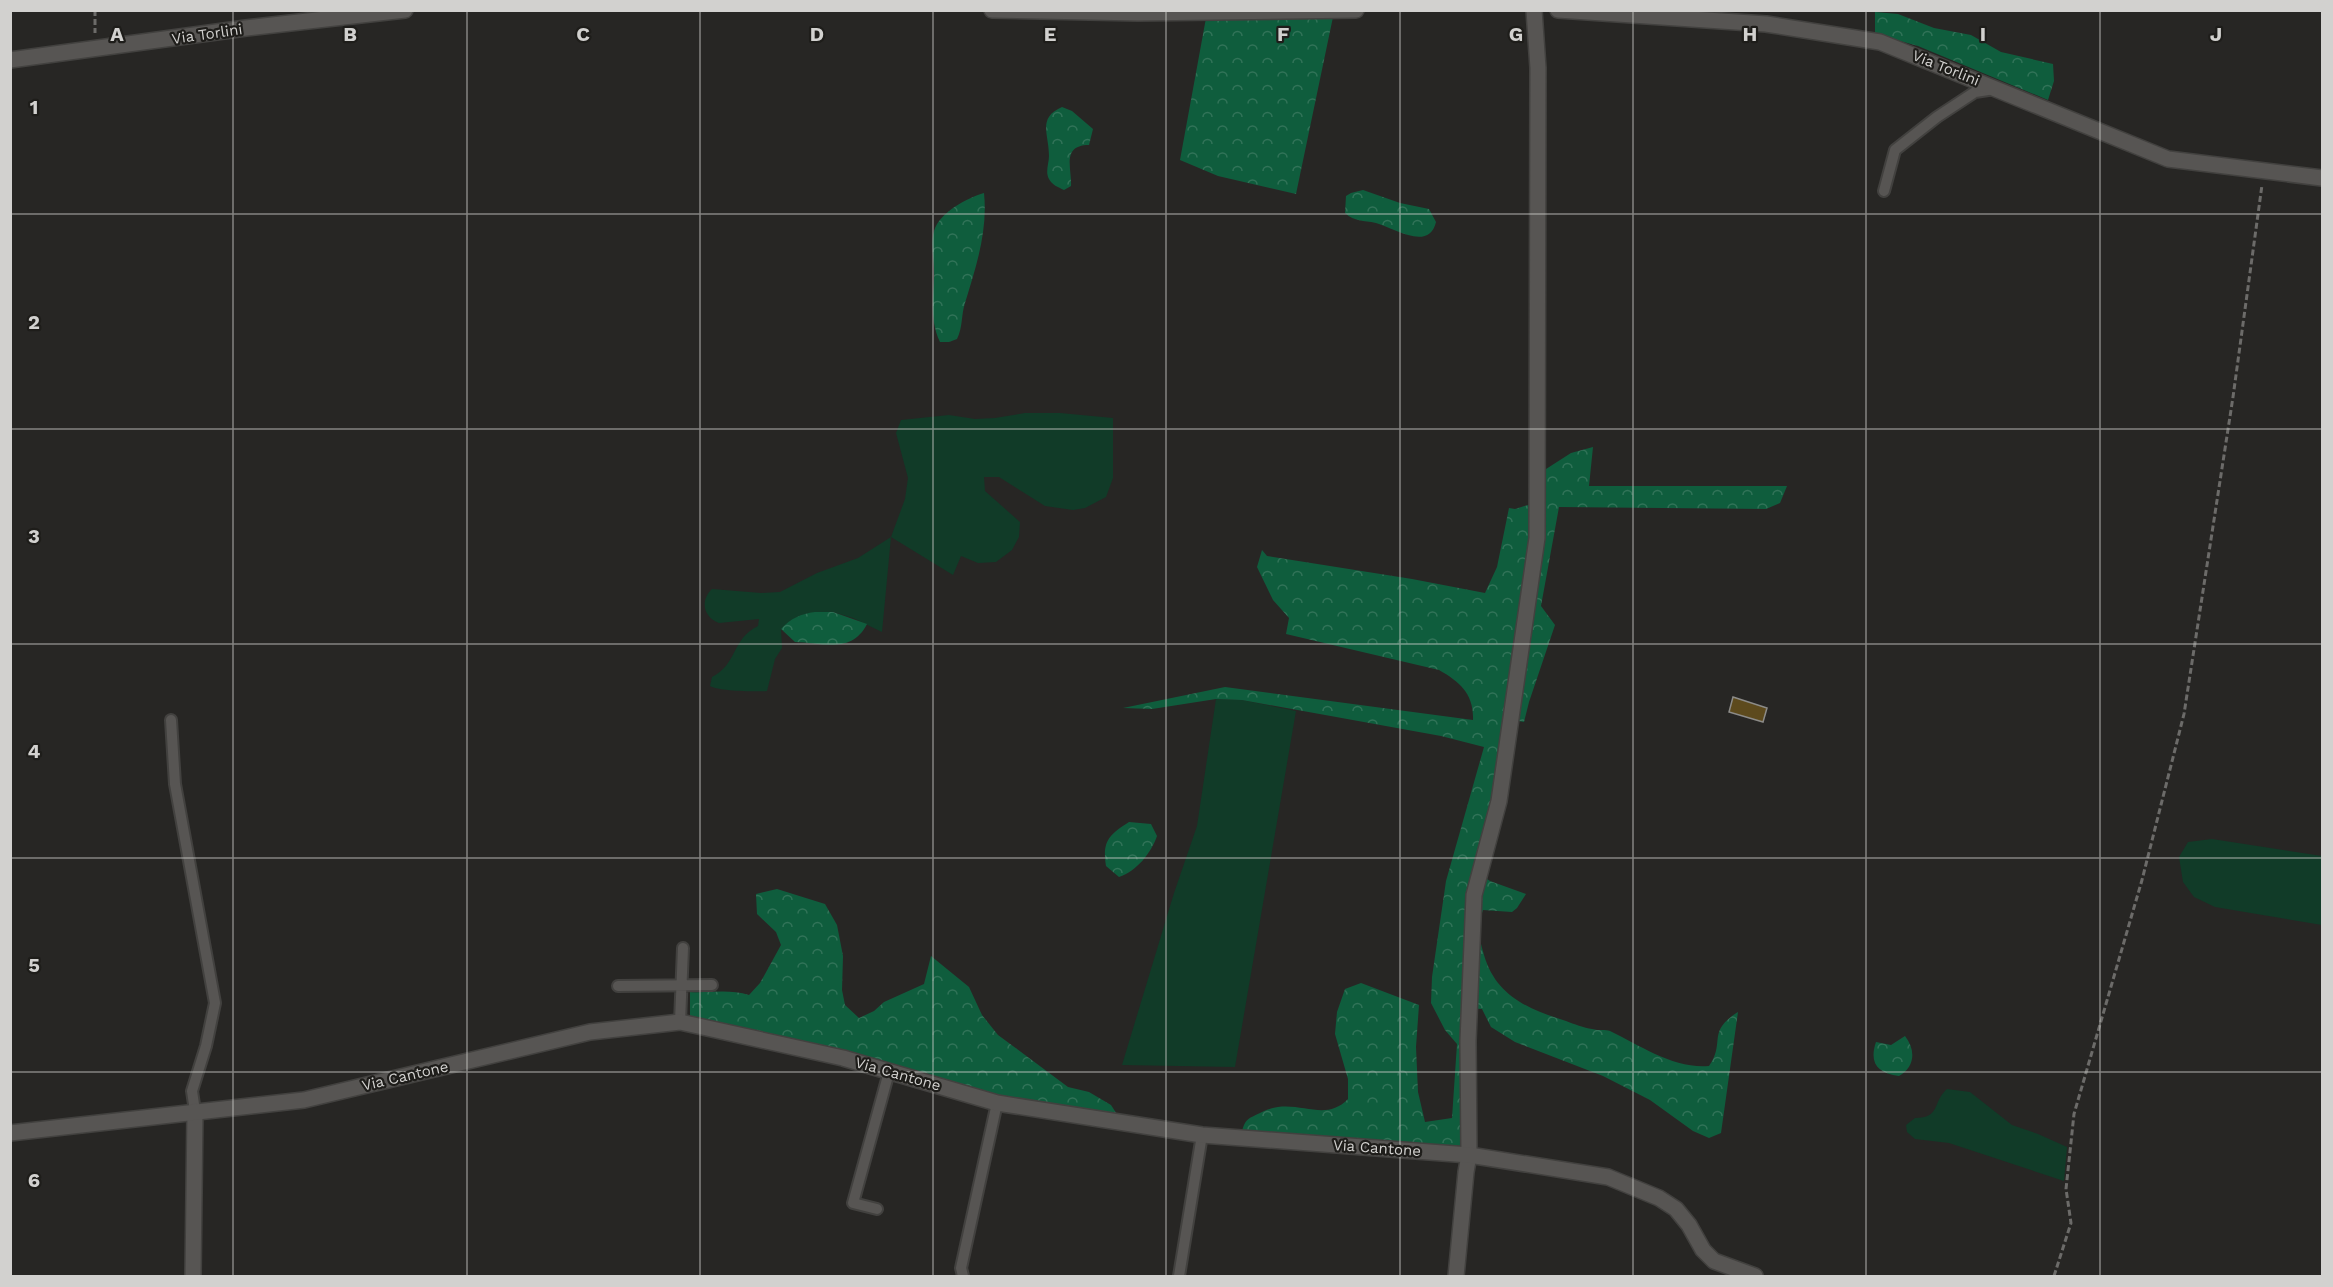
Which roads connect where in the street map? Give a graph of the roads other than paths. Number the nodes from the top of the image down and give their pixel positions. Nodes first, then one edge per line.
1 (405, 10) edge
2 (992, 10) edge
3 (1356, 10) edge
4 (1534, 10) edge
5 (1558, 10) edge
6 (10, 60) edge
7 (1999, 88) junction
8 (2322, 178) edge
9 (1884, 191) dead end
10 (171, 720) dead end
11 (683, 948) dead end
12 (681, 985) junction
13 (712, 985) dead end
14 (618, 986) dead end
15 (680, 1022) junction
16 (889, 1072) junction
17 (998, 1103) junction
18 (195, 1111) junction
19 (10, 1132) edge
20 (1202, 1135) junction
21 (1469, 1155) junction
22 (877, 1209) dead end
23 (193, 1276) edge
24 (963, 1276) edge
25 (1179, 1276) edge
26 (1456, 1276) edge
27 (1755, 1276) edge

1 - 6 street, Via Torlini
2 - 3 street
4 - 21 street
5 - 7 street, Via Torlini
7 - 8 street, Via Torlini
7 - 9 lane
10 - 18 lane
11 - 12 lane
12 - 13 lane
12 - 14 lane
12 - 15 lane
15 - 16 street, Via Cantone
15 - 18 street, Via Cantone
16 - 17 street, Via Cantone
16 - 22 lane
17 - 20 street, Via Cantone
17 - 24 lane
18 - 19 street, Via Cantone
18 - 23 street
20 - 21 street, Via Cantone
20 - 25 lane
21 - 26 street
21 - 27 street, Via Cantone

